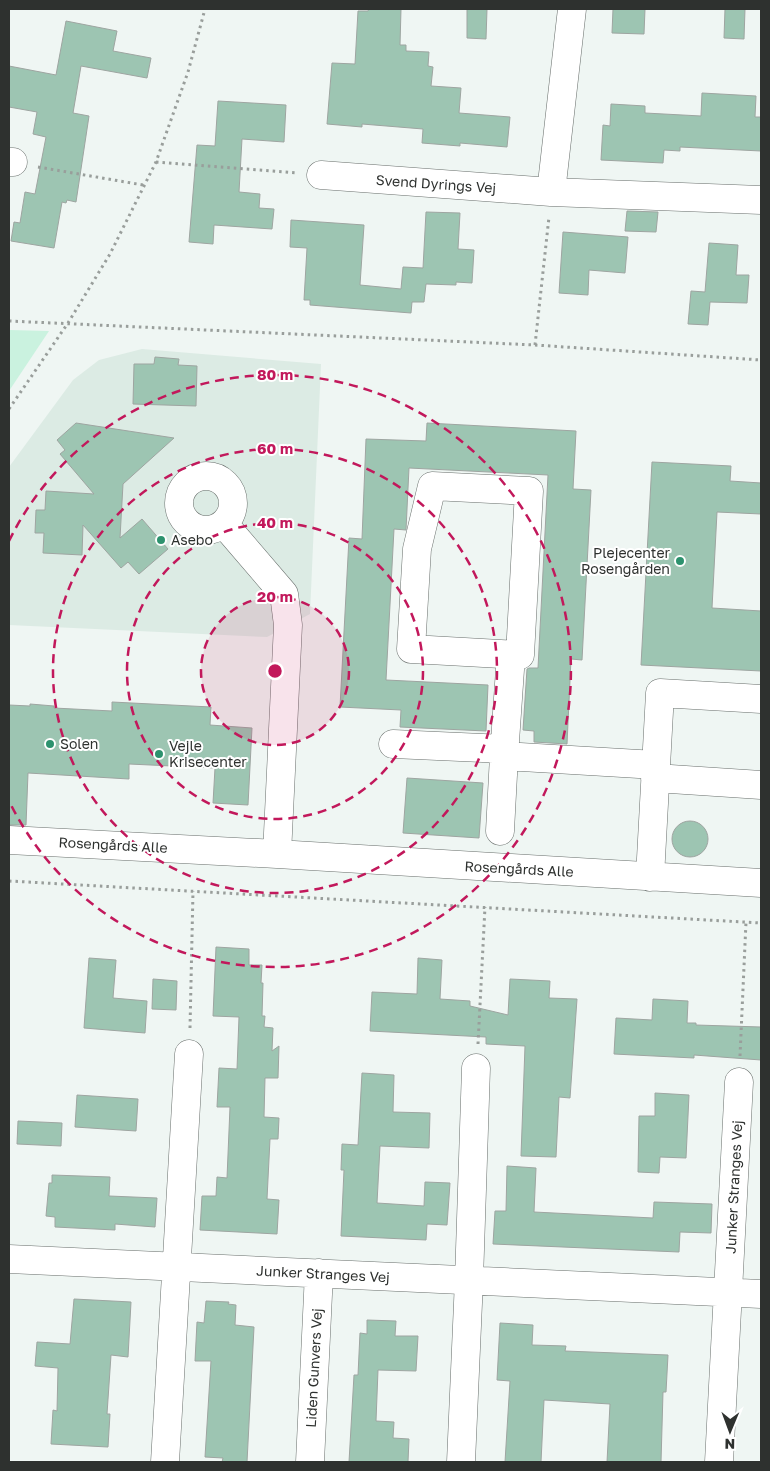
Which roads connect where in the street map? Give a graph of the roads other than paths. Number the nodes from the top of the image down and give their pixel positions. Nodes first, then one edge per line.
1 (572, 9) edge
2 (321, 175) road end
3 (551, 192) junction
4 (761, 200) edge
5 (224, 524) dead end
6 (511, 655) junction
7 (761, 699) edge
8 (393, 744) dead end
9 (505, 753) junction
10 (655, 772) junction
11 (761, 785) edge
12 (500, 831) dead end
13 (9, 840) edge
14 (276, 854) junction
15 (650, 876) junction
16 (761, 883) edge
17 (189, 1054) road end
18 (476, 1068) road end
19 (739, 1082) road end
20 (9, 1259) edge
21 (177, 1267) junction
22 (318, 1274) junction
23 (470, 1280) junction
24 (729, 1292) junction
25 (761, 1294) edge
26 (165, 1462) edge
27 (310, 1462) edge
28 (461, 1462) edge
29 (719, 1462) edge

1 - 3 street
2 - 3 street, Svend Dyrings Vej
3 - 4 street, Svend Dyrings Vej
5 - 14 street
6 - 6 street
6 - 9 street
7 - 10 street
8 - 9 street
9 - 10 street
9 - 12 street
10 - 11 street
10 - 15 street
13 - 14 street, Rosengårds Alle
14 - 15 street, Rosengårds Alle
15 - 16 street, Rosengårds Alle
17 - 21 street
18 - 23 street
19 - 24 street, Junker Stranges Vej
20 - 21 street, Junker Stranges Vej
21 - 22 street, Junker Stranges Vej
21 - 26 street
22 - 23 street, Junker Stranges Vej
22 - 27 street, Liden Gunvers Vej
23 - 24 street, Junker Stranges Vej
23 - 28 street
24 - 25 street, Junker Stranges Vej
24 - 29 street, Junker Stranges Vej

